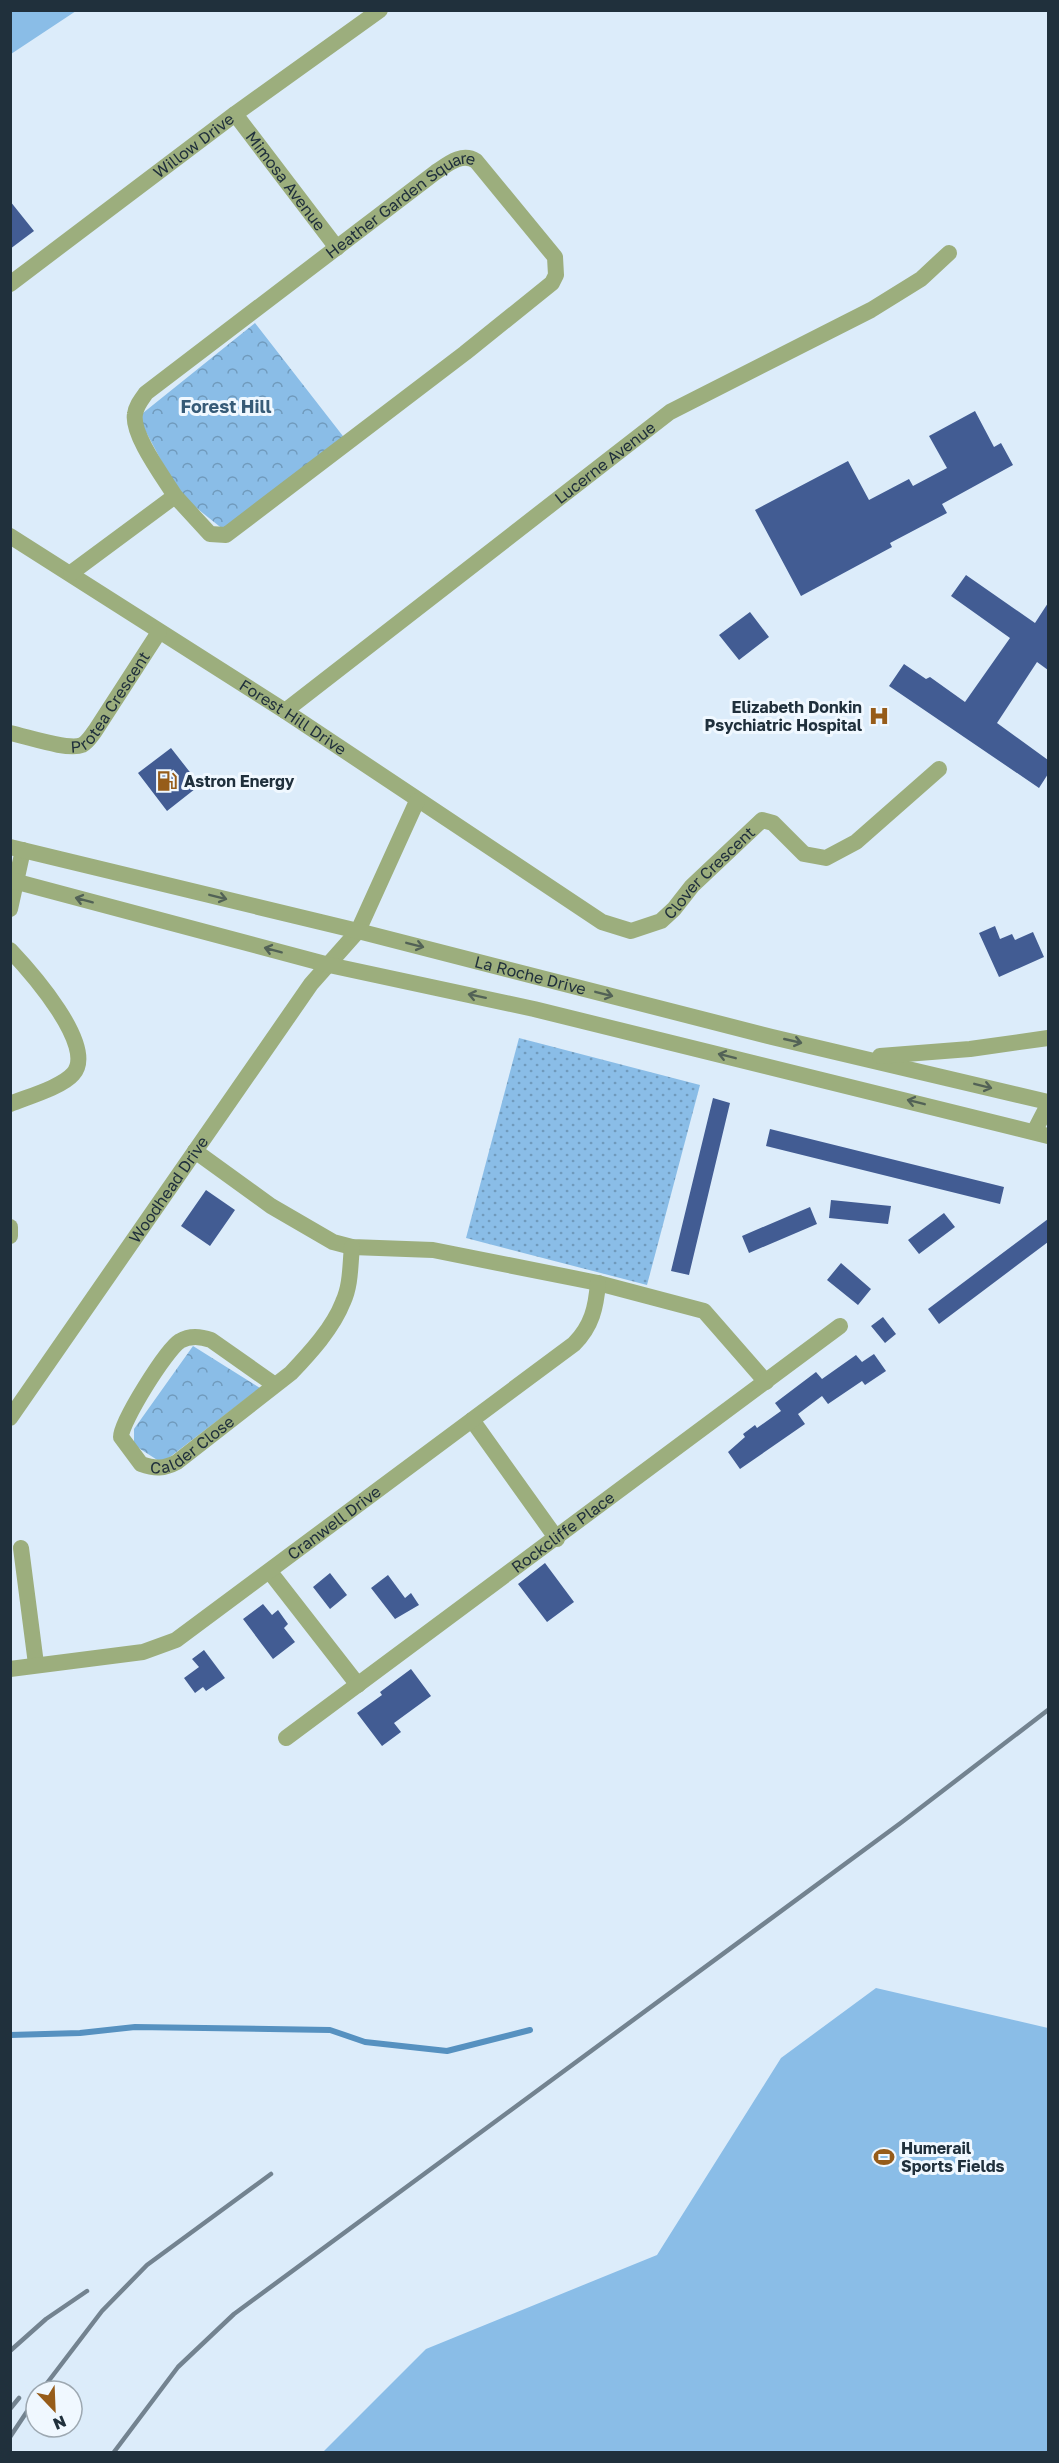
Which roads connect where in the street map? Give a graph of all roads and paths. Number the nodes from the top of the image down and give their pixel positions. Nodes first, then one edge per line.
1 (380, 10) edge
2 (235, 114) junction
3 (337, 248) junction
4 (949, 253) dead end
5 (10, 284) edge
6 (175, 496) junction
7 (10, 536) edge
8 (71, 573) junction
9 (159, 632) junction
10 (285, 711) junction
11 (10, 732) edge
12 (939, 769) dead end
13 (417, 801) junction
14 (17, 849) edge
15 (13, 881) edge
16 (10, 909) edge
17 (358, 931) junction
18 (10, 950) edge
19 (329, 965) junction
20 (1048, 1038) edge
21 (864, 1057) junction
22 (10, 1104) edge
23 (1048, 1104) edge
24 (1041, 1134) edge
25 (195, 1151) junction
26 (10, 1227) edge
27 (10, 1236) edge
28 (352, 1247) junction
29 (598, 1283) junction
30 (840, 1326) dead end
31 (766, 1382) junction
32 (275, 1385) junction
33 (10, 1418) edge
34 (472, 1420) junction
35 (557, 1539) junction
36 (21, 1548) dead end
37 (270, 1572) junction
38 (36, 1664) junction
39 (10, 1669) edge
40 (358, 1684) junction
41 (286, 1738) dead end

1 - 2 street, Willow Drive
2 - 3 street, Mimosa Avenue
2 - 5 street, Willow Drive
3 - 6 street, Heather Garden Square
3 - 6 street, Heather Garden Square
4 - 10 street, Lucerne Avenue
6 - 8 street
7 - 8 street, Forest Hill Drive
8 - 9 street, Forest Hill Drive
9 - 10 street, Forest Hill Drive
9 - 11 street, Protea Crescent
10 - 13 street, Forest Hill Drive
12 - 13 street, Clover Crescent
13 - 17 street
14 - 15 street
14 -> 17 street, La Roche Drive
15 - 16 street
19 -> 15 street, La Roche Drive
17 - 19 street
17 -> 21 street, La Roche Drive
18 - 22 street
24 -> 19 street, La Roche Drive
19 - 25 street, Woodhead Drive
20 - 21 street
21 -> 23 street, La Roche Drive
23 - 24 street
25 - 28 street
25 - 33 street, Woodhead Drive
26 - 27 street
28 - 29 street
28 - 32 street, Calder Close
29 - 31 street
29 - 34 street, Cranwell Drive
30 - 31 street, Rockcliffe Place
31 - 35 street, Rockcliffe Place
32 - 32 street, Calder Close
34 - 35 street
34 - 37 street, Cranwell Drive
35 - 40 street, Rockcliffe Place
36 - 38 street
37 - 38 street, Cranwell Drive
37 - 40 street
38 - 39 street, Cranwell Drive
40 - 41 street, Rockcliffe Place

